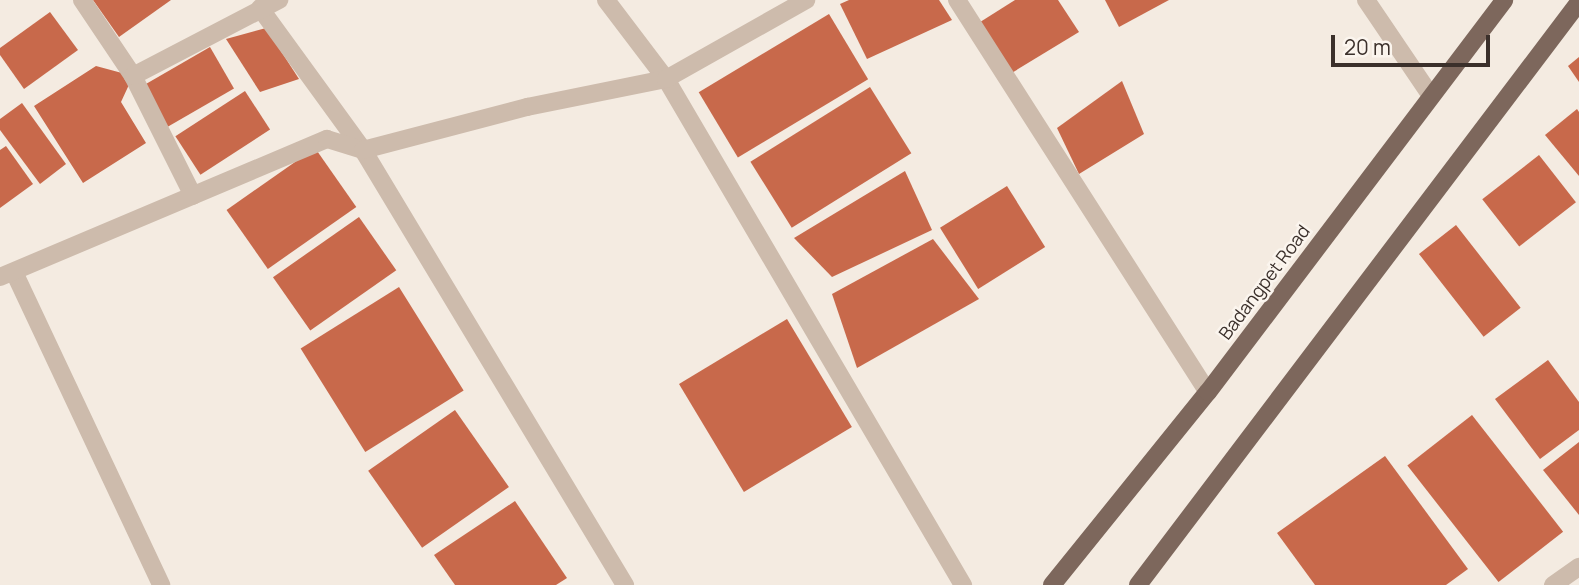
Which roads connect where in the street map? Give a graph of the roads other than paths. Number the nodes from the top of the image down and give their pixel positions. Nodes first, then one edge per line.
1 (82, 0) edge
2 (279, 0) edge
3 (606, 0) edge
4 (806, 0) edge
5 (957, 0) edge
6 (1366, 0) edge
7 (1504, 0) edge
8 (1579, 2) edge
9 (260, 8) junction
10 (133, 76) junction
11 (666, 79) junction
12 (1431, 96) junction
13 (363, 150) junction
14 (193, 196) junction
15 (7, 274) edge
16 (1208, 392) junction
17 (1579, 567) edge
18 (161, 585) edge
19 (625, 585) edge
20 (963, 585) edge
21 (1052, 585) edge
22 (1139, 585) edge
23 (1553, 585) edge

1 - 10 street
2 - 9 street
3 - 11 street
4 - 11 street
5 - 16 street
6 - 12 street
7 - 12 main road, Badangpet Road
8 - 22 main road
9 - 10 street
9 - 13 street
10 - 14 street
11 - 13 street
11 - 20 street
12 - 16 main road, Badangpet Road
13 - 14 street
13 - 19 street
14 - 15 street
15 - 18 street
16 - 21 main road, Badangpet Road
17 - 23 street

